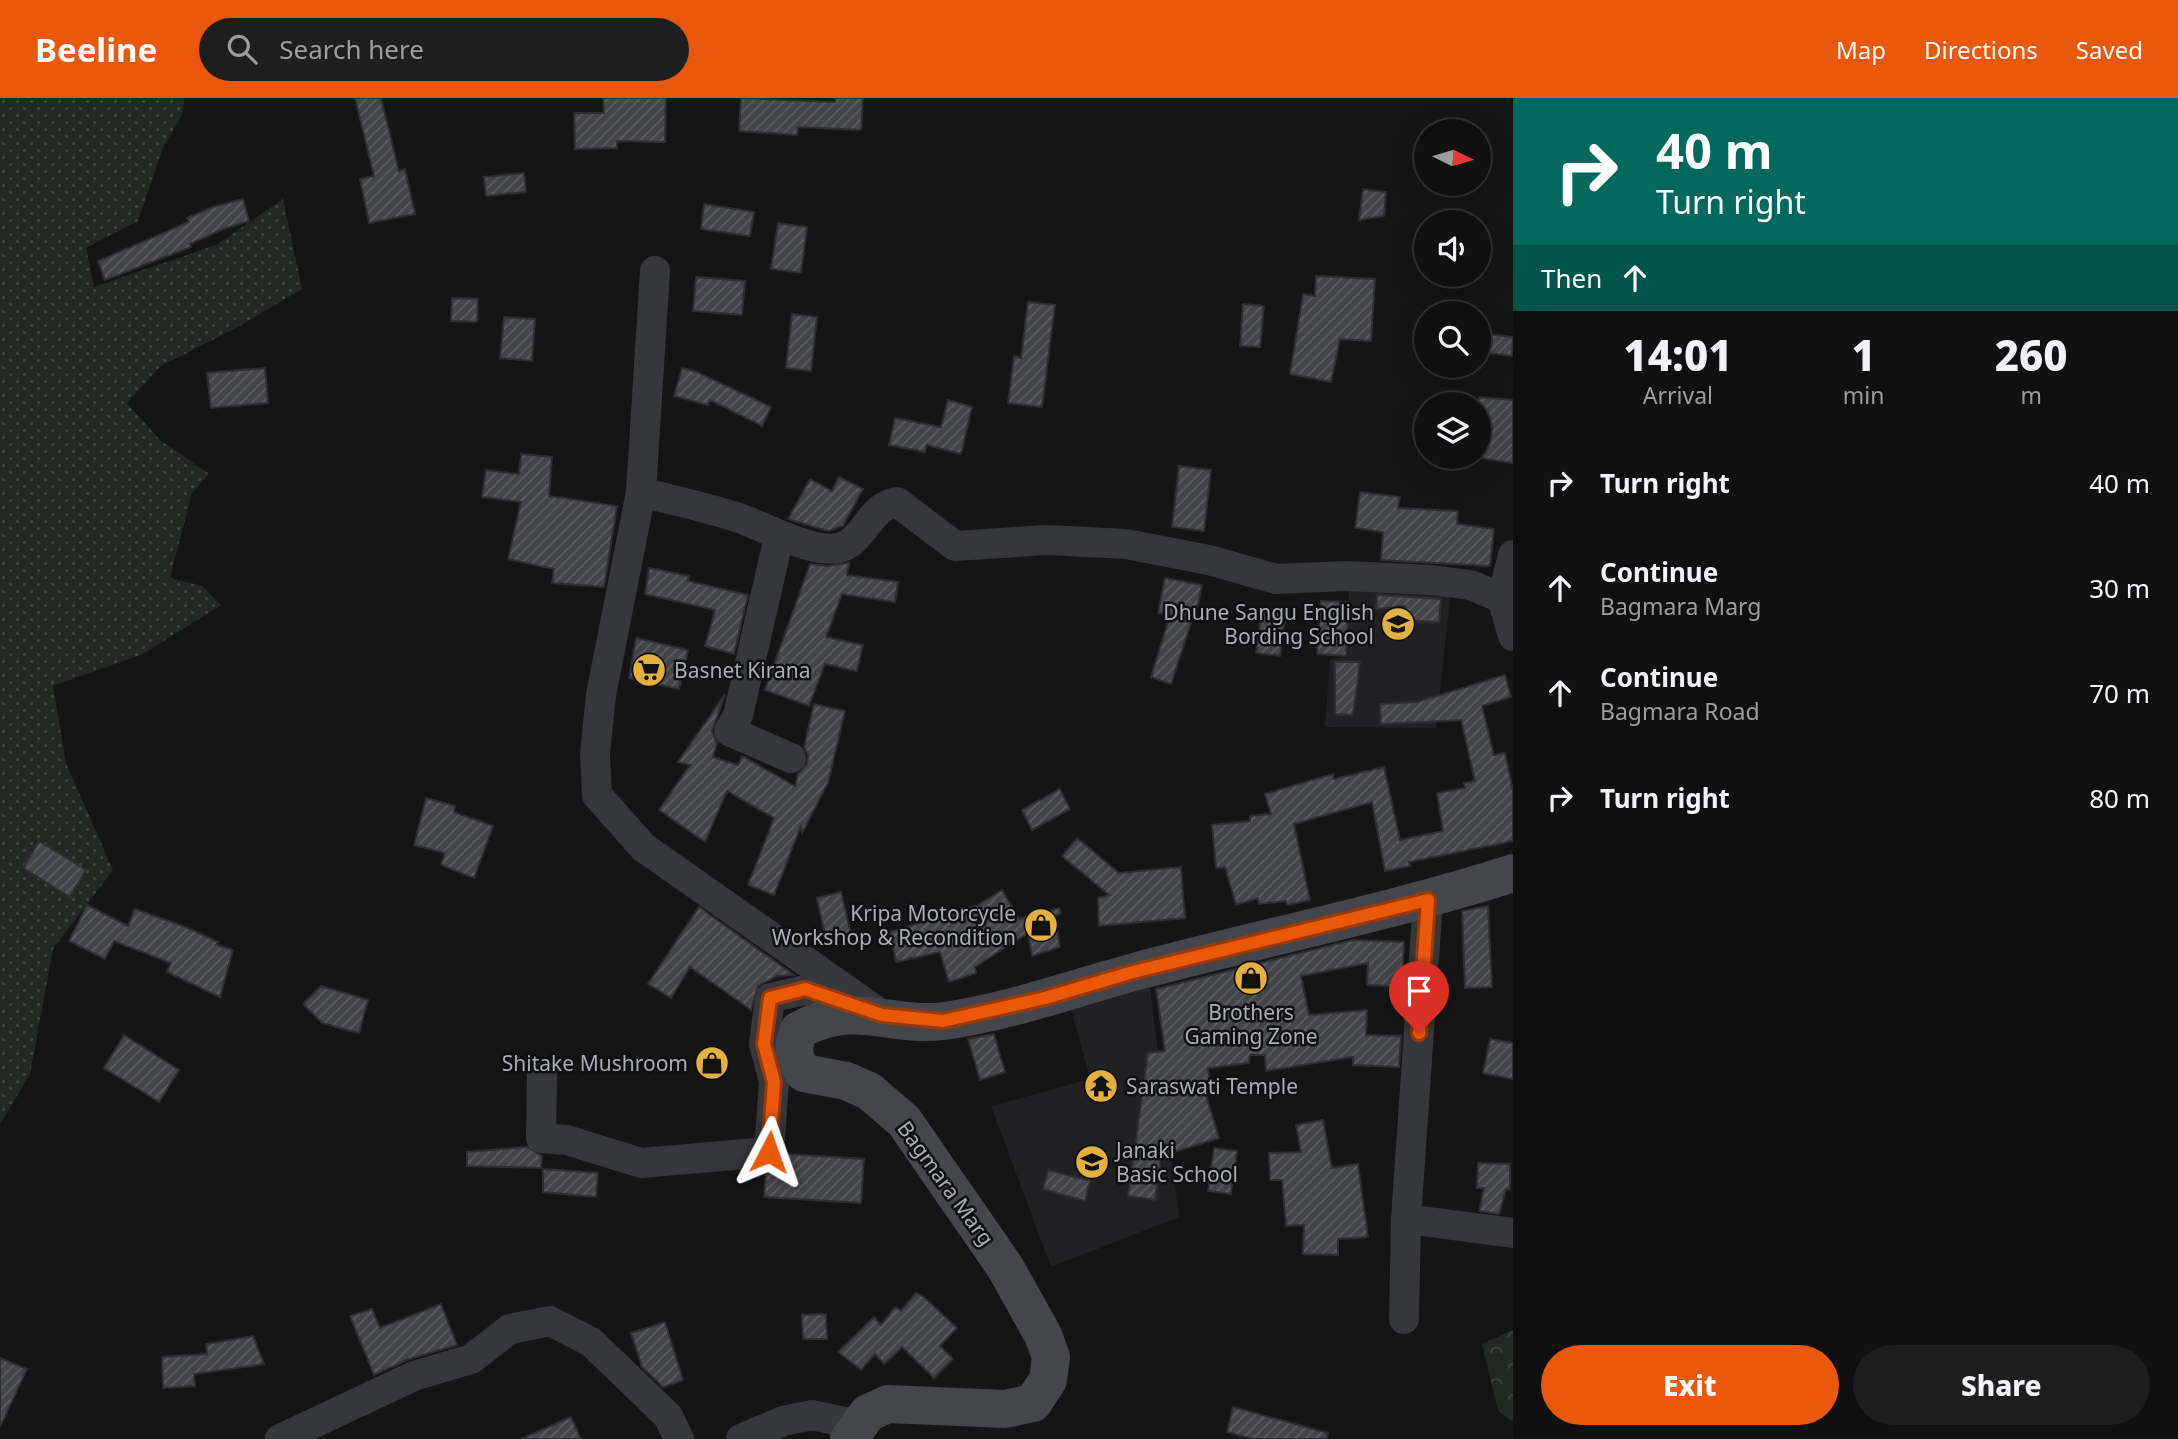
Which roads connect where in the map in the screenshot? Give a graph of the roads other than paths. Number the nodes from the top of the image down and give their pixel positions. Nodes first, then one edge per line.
1 (655, 271) dead end
2 (641, 492) junction
3 (779, 537) junction
4 (1513, 555) edge
5 (1502, 598) junction
6 (1513, 636) edge
7 (792, 758) dead end
8 (1513, 873) edge
9 (1428, 900) junction
10 (882, 1015) junction
11 (542, 1073) dead end
12 (1406, 1219) junction
13 (1513, 1233) edge
14 (1405, 1319) dead end
15 (854, 1432) edge
16 (280, 1439) edge
17 (679, 1439) edge
18 (741, 1439) edge

1 - 2 street
2 - 3 street
2 - 10 street
3 - 5 street
3 - 7 street
4 - 5 street
5 - 6 street
8 - 9 main road, Bagmara Marg
9 - 10 main road, Bagmara Marg
9 - 12 street
10 - 11 street
10 - 15 main road, Bagmara Marg
12 - 13 street
12 - 14 street
15 - 18 street
16 - 17 street

